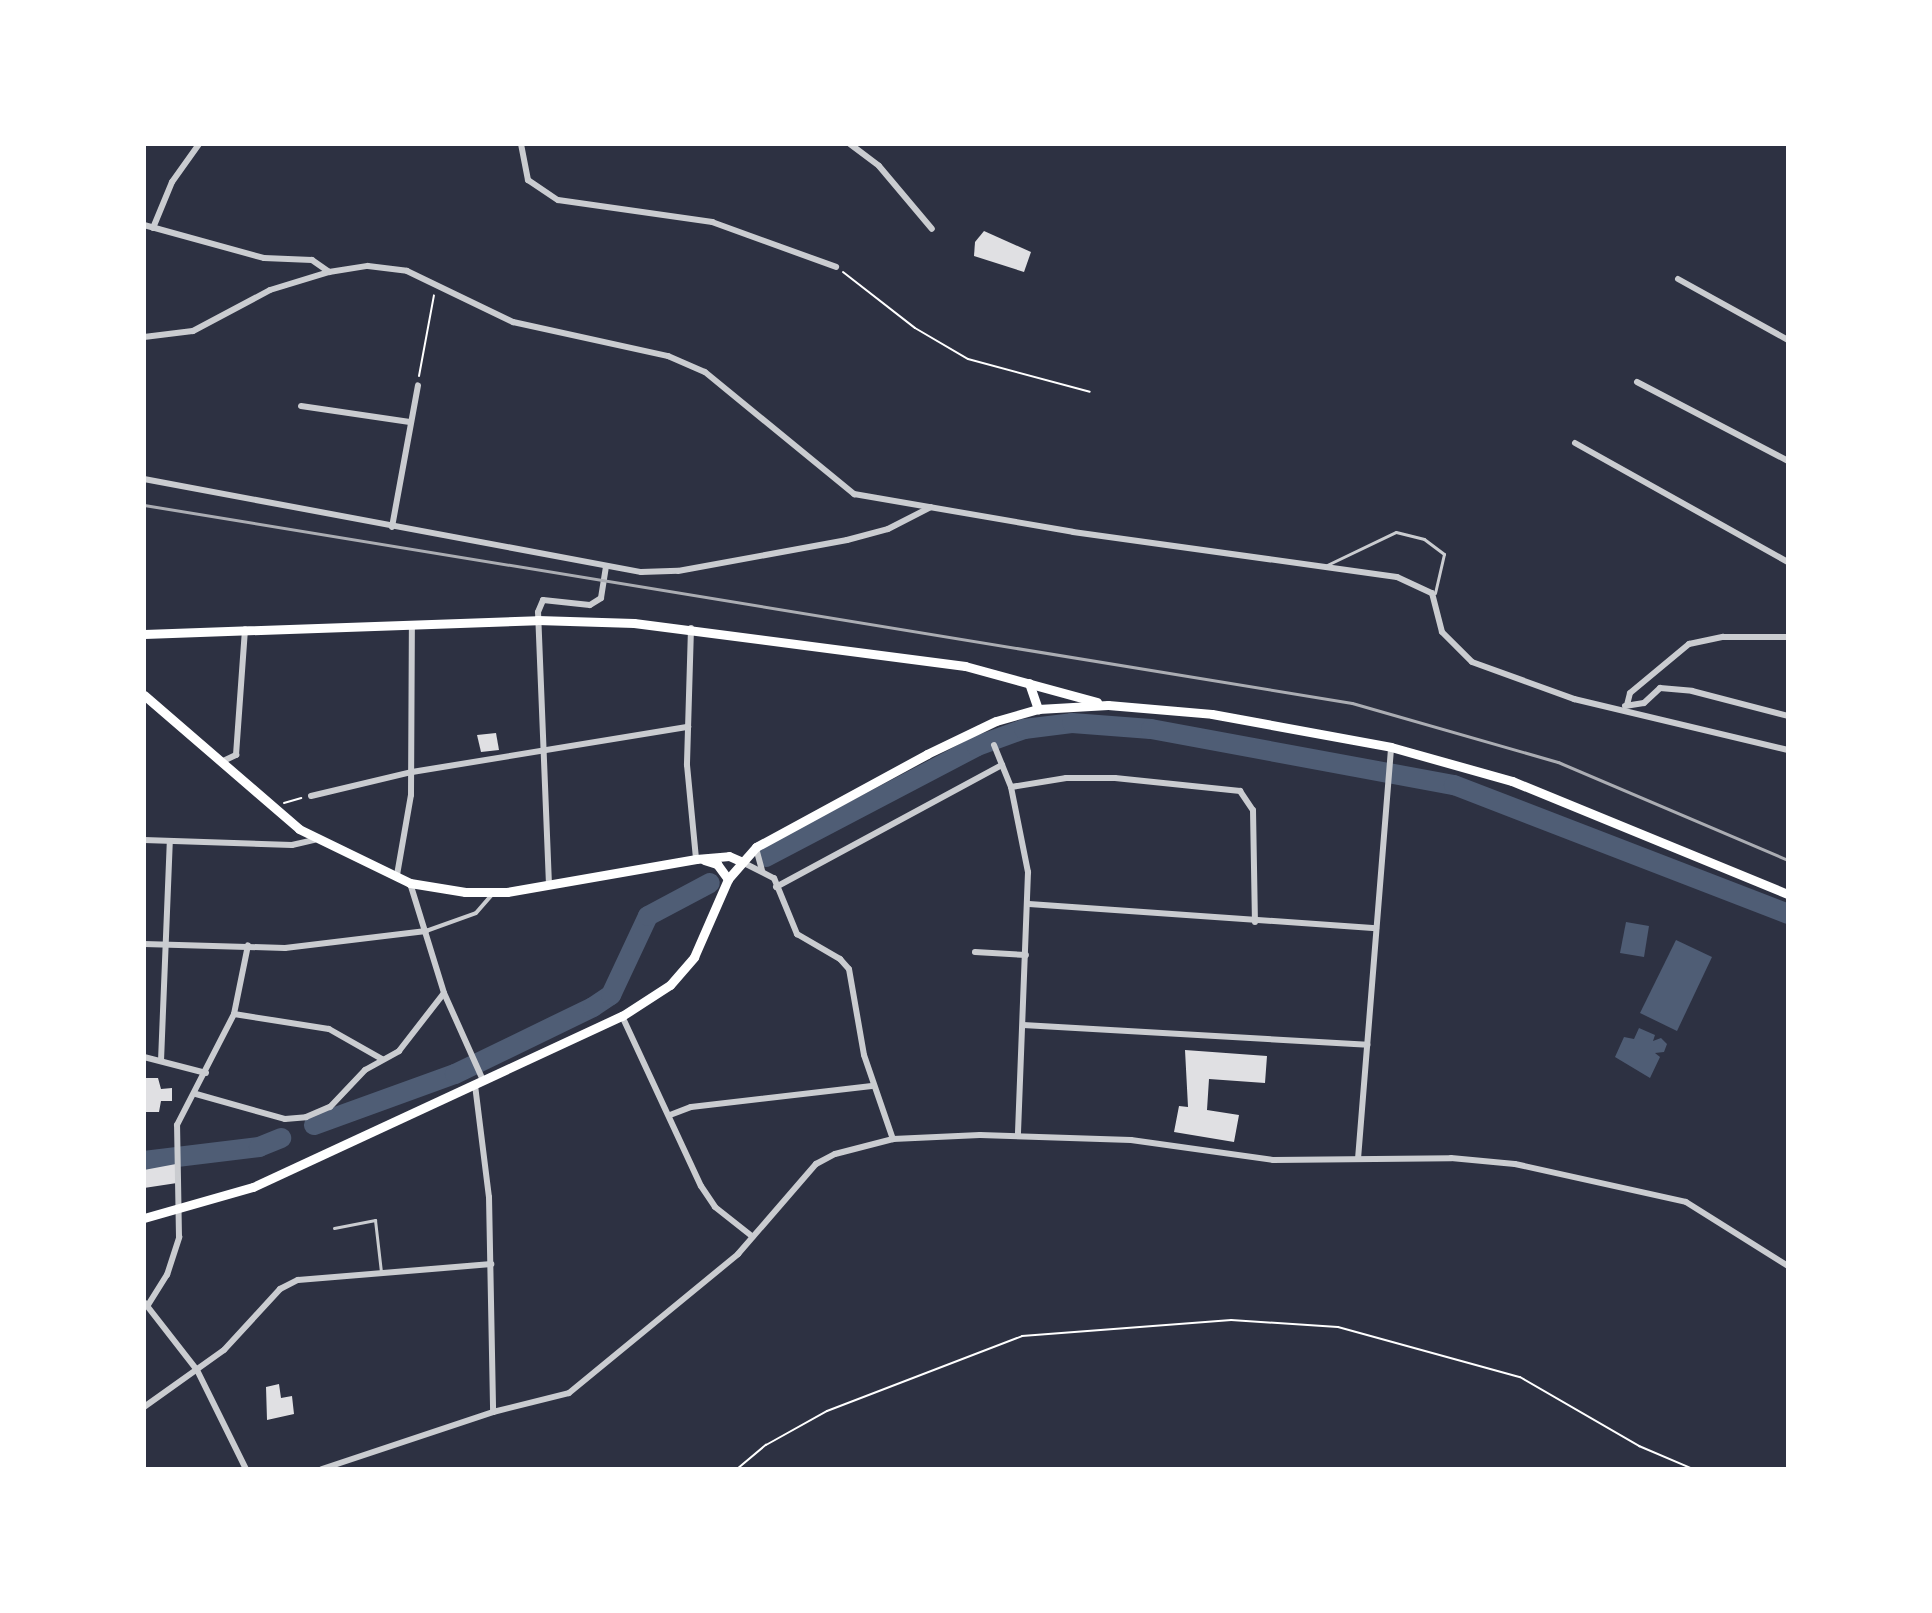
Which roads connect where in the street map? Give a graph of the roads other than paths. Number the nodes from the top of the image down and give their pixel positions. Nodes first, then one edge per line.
1 (199, 144) edge
2 (521, 144) edge
3 (850, 144) edge
4 (144, 225) edge
5 (153, 228) junction
6 (932, 229) dead end
7 (836, 267) dead end
8 (329, 272) junction
9 (1678, 279) dead end
10 (144, 337) edge
11 (1788, 340) edge
12 (1637, 382) dead end
13 (418, 385) road end
14 (301, 406) dead end
15 (410, 422) junction
16 (1575, 443) dead end
17 (1788, 461) edge
18 (144, 479) edge
19 (931, 507) junction
20 (392, 527) junction
21 (1788, 562) edge
22 (606, 566) junction
23 (1324, 566) junction
24 (1434, 597) junction
25 (537, 620) junction
26 (412, 624) junction
27 (691, 628) junction
28 (245, 629) junction
29 (144, 634) edge
30 (1788, 637) edge
31 (1649, 677) junction
32 (1026, 681) junction
33 (1660, 688) junction
34 (144, 695) edge
35 (1108, 705) junction
36 (1625, 706) junction
37 (1038, 709) junction
38 (1788, 716) edge
39 (688, 727) junction
40 (994, 745) dead end
41 (1391, 747) junction
42 (1788, 750) edge
43 (541, 751) junction
44 (221, 762) junction
45 (1002, 765) junction
46 (412, 772) junction
47 (1011, 787) junction
48 (311, 796) road end
49 (144, 840) edge
50 (314, 840) junction
51 (170, 841) junction
52 (756, 847) junction
53 (696, 859) junction
54 (740, 861) junction
55 (762, 871) junction
56 (397, 875) junction
57 (728, 879) junction
58 (410, 883) junction
59 (549, 885) junction
60 (776, 887) junction
61 (494, 892) junction
62 (1788, 894) edge
63 (1029, 904) junction
64 (1255, 922) junction
65 (1376, 928) junction
66 (426, 931) junction
67 (144, 944) edge
68 (165, 945) junction
69 (248, 945) junction
70 (975, 952) dead end
71 (1026, 955) junction
72 (444, 993) junction
73 (234, 1014) junction
74 (622, 1016) junction
75 (1023, 1025) junction
76 (1367, 1045) junction
77 (144, 1057) edge
78 (382, 1059) junction
79 (161, 1061) junction
80 (206, 1073) junction
81 (479, 1082) junction
82 (872, 1086) junction
83 (196, 1094) junction
84 (670, 1115) junction
85 (1018, 1136) junction
86 (893, 1139) junction
87 (1358, 1159) junction
88 (180, 1207) junction
89 (144, 1218) edge
90 (334, 1228) dead end
91 (753, 1237) junction
92 (491, 1264) junction
93 (1788, 1266) edge
94 (381, 1272) junction
95 (146, 1304) edge
96 (197, 1370) junction
97 (144, 1407) edge
98 (493, 1412) junction
99 (246, 1469) edge
100 (322, 1469) edge

1 - 5 street
2 - 7 street
3 - 6 street
4 - 5 street
5 - 8 street
8 - 10 street
8 - 19 street
9 - 11 street
12 - 17 street
13 - 15 street
14 - 15 street
15 - 20 street
16 - 21 street
18 - 20 street
19 - 22 street
19 - 23 street
20 - 22 street
22 - 25 street
23 - 24 street
23 - 24 lane
24 - 36 street
25 - 26 main road
25 - 27 main road
25 - 43 street
26 - 28 main road
26 - 46 street
27 - 32 main road
27 - 39 street
28 - 29 main road
28 - 44 street
30 - 31 street
31 - 33 street
31 - 36 street
32 - 35 main road
32 - 37 main road
33 - 36 street
33 - 38 street
34 - 44 main road
35 - 37 main road
35 - 41 main road
36 - 42 street
37 - 52 main road
39 - 43 street
39 - 53 street
40 - 45 street
41 - 62 main road
41 - 65 street
43 - 46 street
43 - 59 street
44 - 50 main road
45 - 47 street
45 - 60 street
46 - 48 street
46 - 56 street
47 - 63 street
47 - 64 street
49 - 51 street
50 - 51 street
50 - 56 main road
51 - 68 street
52 - 54 main road
52 - 55 street
53 - 54 main road
53 - 57 main road
53 - 59 main road
54 - 55 street
54 - 57 main road
55 - 60 street
56 - 58 main road
57 - 74 main road
58 - 61 main road
58 - 66 street
59 - 61 main road
60 - 82 street
61 - 66 street
63 - 64 street
63 - 71 street
64 - 65 street
65 - 76 street
66 - 69 street
66 - 72 street
67 - 68 street
68 - 69 street
68 - 79 street
69 - 73 street
70 - 71 street
71 - 75 street
72 - 78 street
72 - 81 street
73 - 78 street
73 - 80 street
74 - 81 main road
74 - 84 street
75 - 76 street
75 - 85 street
76 - 87 street
77 - 79 street
78 - 83 street
79 - 80 street
80 - 83 street
81 - 88 main road
81 - 92 street
82 - 84 street
82 - 86 street
83 - 88 street
84 - 91 street
85 - 86 street
85 - 87 street
86 - 91 street
87 - 93 street
88 - 89 main road
88 - 95 street
90 - 94 lane
91 - 98 street
92 - 94 street
92 - 98 street
94 - 96 street
95 - 96 street
96 - 97 street
96 - 99 street
98 - 100 street

